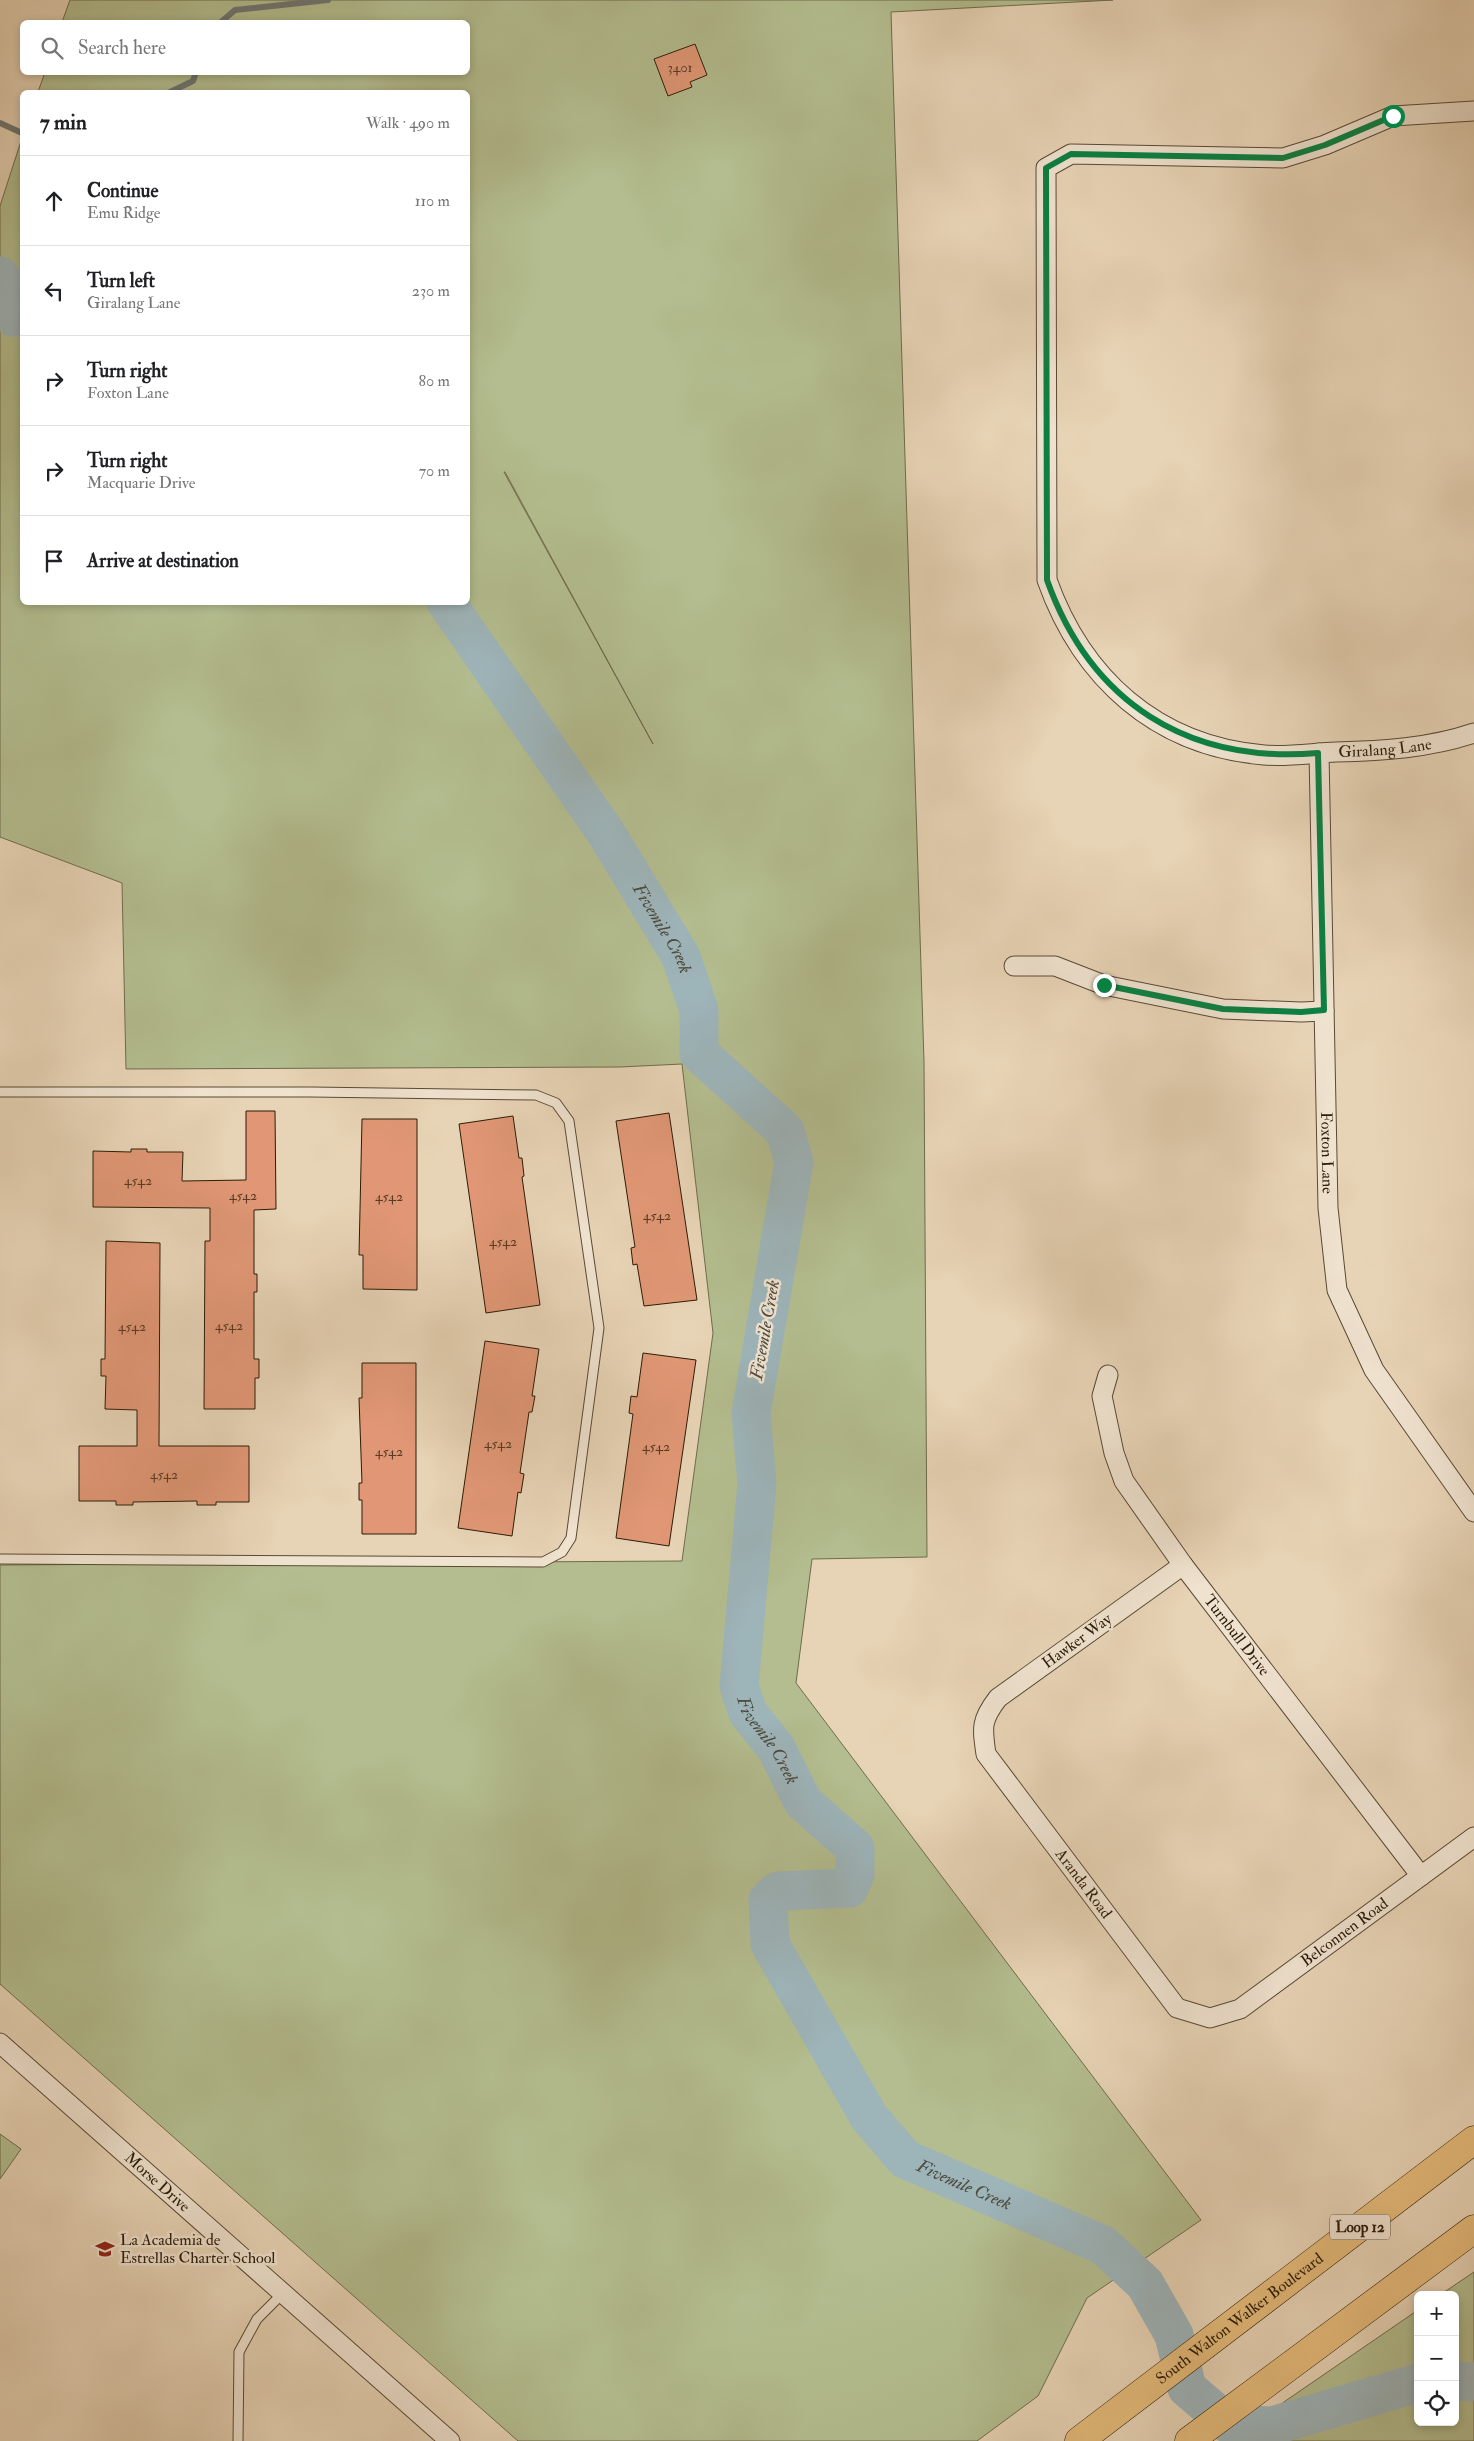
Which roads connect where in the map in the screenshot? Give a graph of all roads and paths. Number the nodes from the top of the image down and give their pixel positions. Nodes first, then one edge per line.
1 (1474, 111) edge
2 (1474, 732) edge
3 (1318, 753) junction
4 (1014, 966) dead end
5 (1324, 1010) junction
6 (0, 1092) edge
7 (1108, 1375) dead end
8 (1470, 1499) edge
9 (0, 1558) edge
10 (1184, 1565) junction
11 (982, 1727) joint
12 (1474, 1837) edge
13 (1421, 1876) junction
14 (1210, 2018) joint
15 (0, 2043) edge
16 (1474, 2140) edge
17 (1474, 2230) edge
18 (282, 2294) junction
19 (238, 2441) edge
20 (450, 2441) edge
21 (1079, 2441) edge
22 (1189, 2441) edge

1 - 3 street, Giralang Lane
2 - 3 street, Giralang Lane
3 - 5 street, Foxton Lane
4 - 5 street
5 - 8 street, Foxton Lane
6 - 9 lane
7 - 10 street, Turnbull Drive
10 - 11 street, Hawker Way
10 - 13 street, Turnbull Drive
11 - 14 street, Aranda Road
12 - 13 street, Belconnen Road
13 - 14 street, Belconnen Road
15 - 18 street, Morse Drive
16 - 21 main road, South Walton Walker Boulevard / Loop 12
17 - 22 main road
18 - 19 lane
18 - 20 street, Morse Drive

